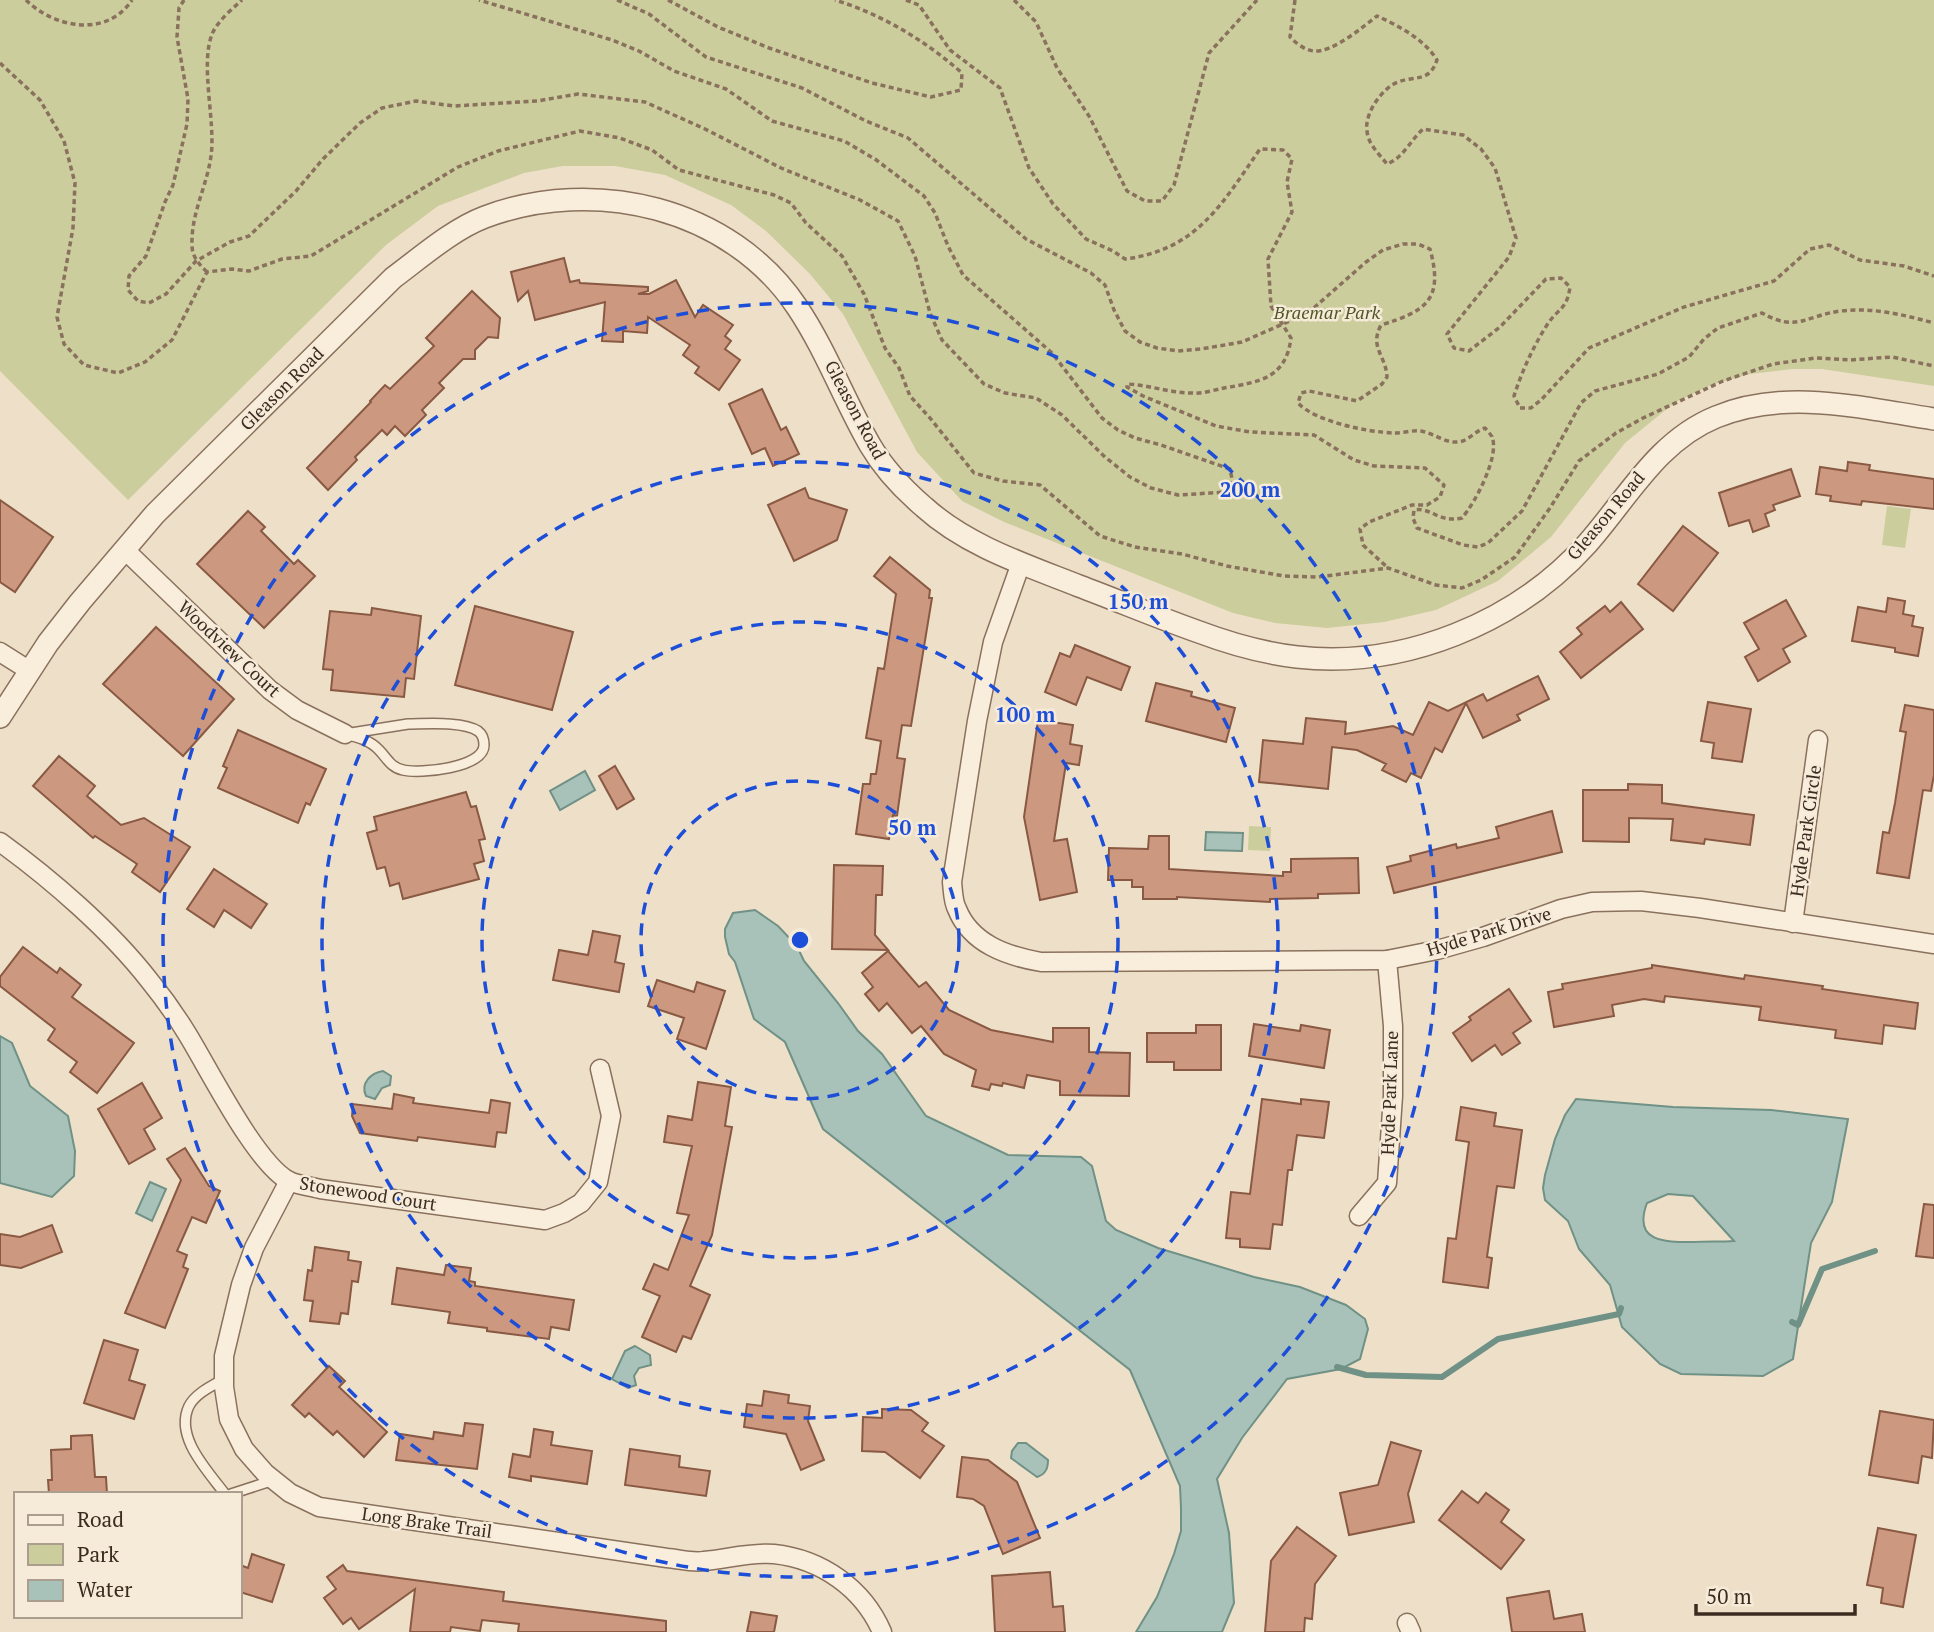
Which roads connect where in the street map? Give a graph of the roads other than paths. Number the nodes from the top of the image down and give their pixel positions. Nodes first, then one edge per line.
1 (1934, 419) edge
2 (124, 548) junction
3 (1021, 563) junction
4 (0, 652) edge
5 (30, 671) junction
6 (0, 717) edge
7 (345, 734) junction
8 (1818, 740) dead end
9 (0, 842) edge
10 (1793, 923) junction
11 (1934, 944) edge
12 (1387, 960) junction
13 (600, 1069) dead end
14 (289, 1181) junction
15 (1359, 1216) dead end
16 (224, 1379) junction
17 (274, 1480) junction
18 (223, 1492) edge
19 (237, 1492) edge
20 (882, 1632) edge

1 - 3 street, Gleason Road
2 - 3 street, Gleason Road
2 - 5 street, Gleason Road
2 - 7 street, Woodview Court
3 - 12 street, Hyde Park Drive
4 - 5 street
5 - 6 street, Gleason Road
7 - 7 lane
8 - 10 street, Hyde Park Circle
9 - 14 street, Stonewood Court
10 - 11 street, Hyde Park Drive
10 - 12 street, Hyde Park Drive
12 - 15 street, Hyde Park Lane
13 - 14 street, Stonewood Court
14 - 16 street, Long Brake Trail
16 - 17 street, Long Brake Trail
16 - 18 lane
17 - 19 lane
17 - 20 street, Long Brake Trail

